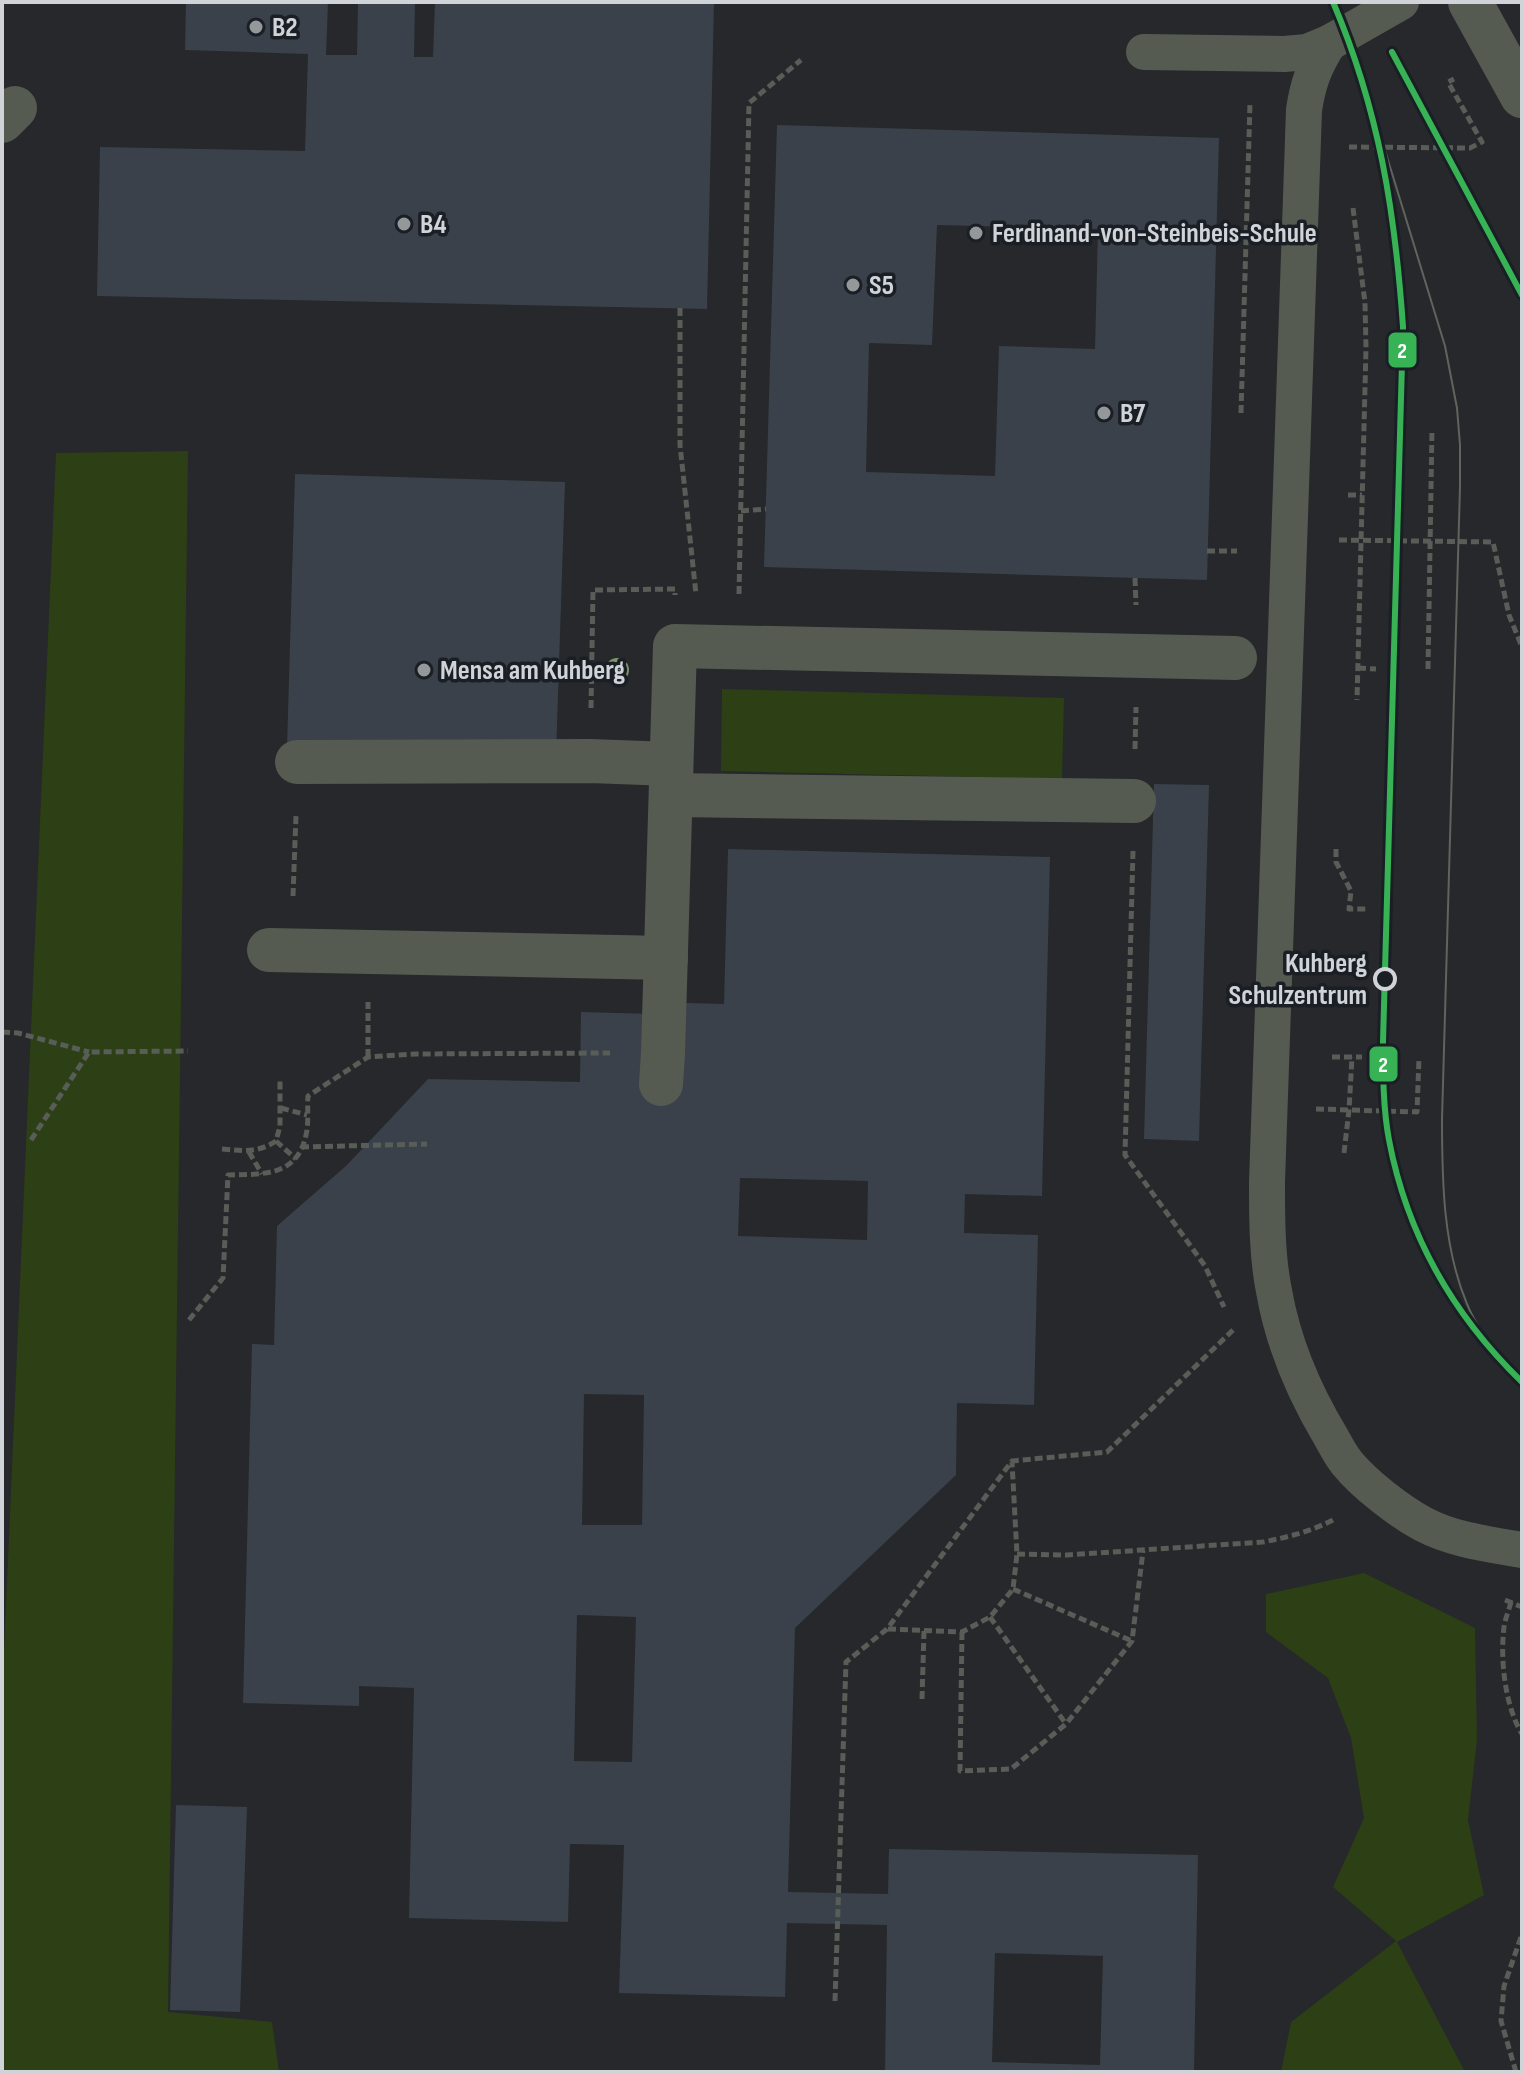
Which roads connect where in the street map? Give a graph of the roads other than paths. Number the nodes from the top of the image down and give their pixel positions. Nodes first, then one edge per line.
1 (1401, 2) edge
2 (1470, 2) edge
3 (1329, 43) junction
4 (1144, 52) dead end
5 (1522, 96) edge
6 (1235, 658) dead end
7 (297, 762) dead end
8 (671, 779) junction
9 (1134, 801) road end
10 (269, 950) dead end
11 (666, 958) junction
12 (662, 1069) road end
13 (1522, 1550) edge

1 - 3 lane
2 - 5 street
3 - 4 lane
3 - 13 lane
6 - 8 street
7 - 8 street
8 - 9 street
8 - 11 street
10 - 11 street
11 - 12 street

